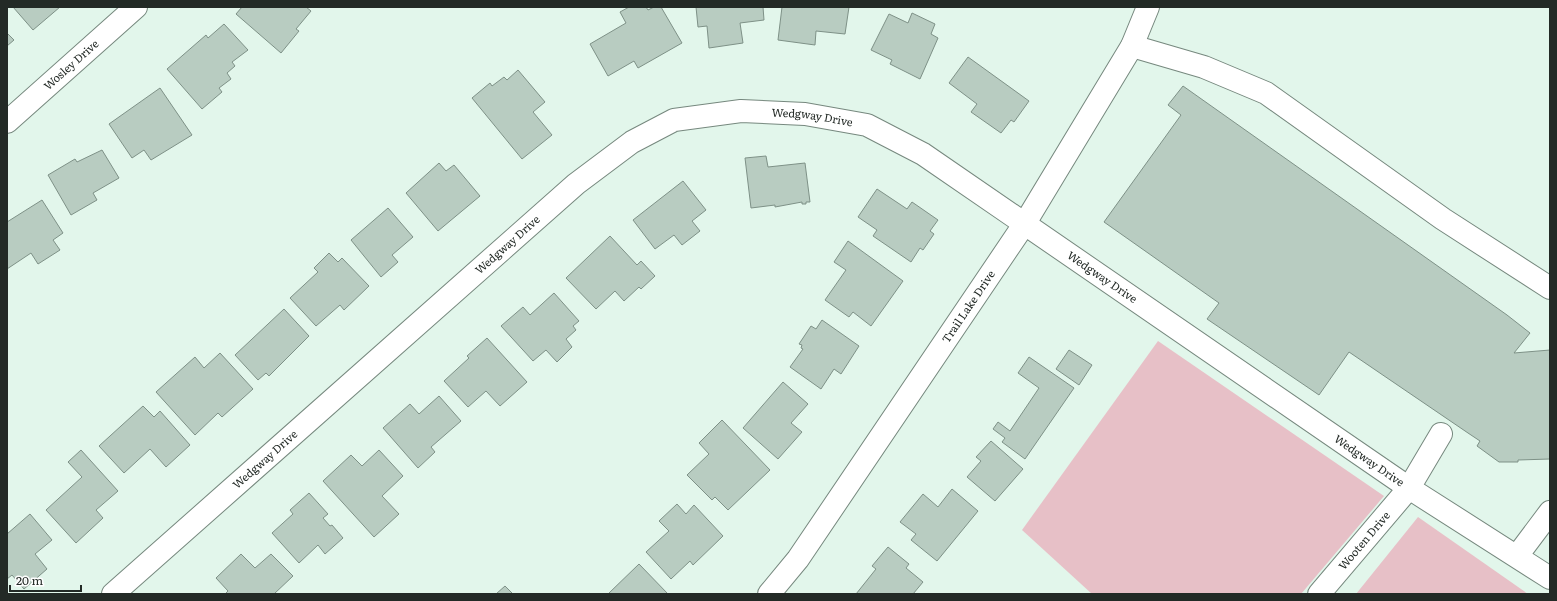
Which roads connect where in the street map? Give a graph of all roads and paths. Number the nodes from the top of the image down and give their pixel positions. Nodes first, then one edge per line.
1 (136, 7) edge
2 (1148, 7) edge
3 (1132, 46) junction
4 (7, 122) edge
5 (1025, 224) junction
6 (1550, 288) edge
7 (1441, 434) dead end
8 (1409, 488) junction
9 (1550, 512) edge
10 (1517, 556) junction
11 (1550, 578) edge
12 (113, 594) edge
13 (769, 594) edge
14 (1319, 594) edge

1 - 4 street, Wosley Drive
2 - 3 street, Trail Lake Drive
3 - 5 street, Trail Lake Drive
3 - 6 street
5 - 8 street, Wedgway Drive
5 - 12 street, Wedgway Drive
5 - 13 street, Trail Lake Drive
7 - 8 street, Wooten Drive
8 - 10 street, Wedgway Drive
8 - 14 street, Wooten Drive
9 - 10 street
10 - 11 street, Wedgway Drive

